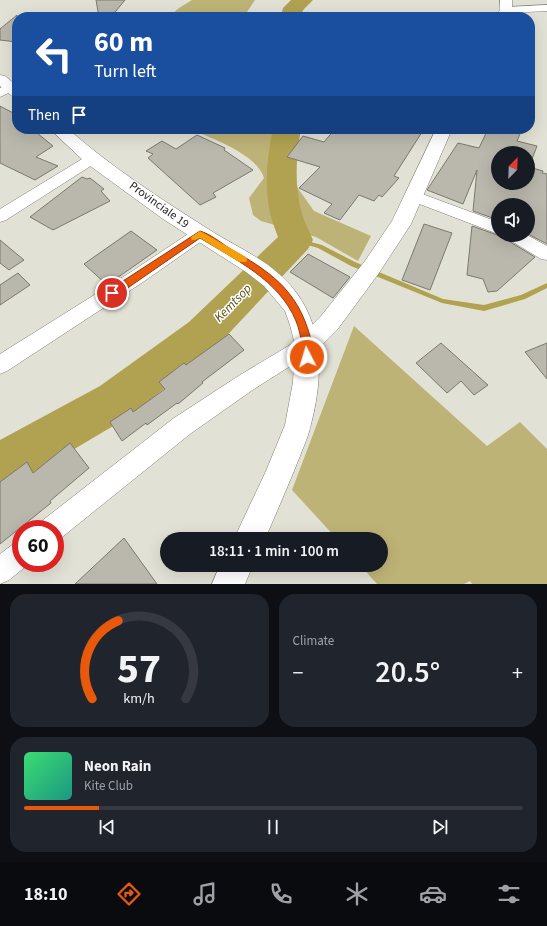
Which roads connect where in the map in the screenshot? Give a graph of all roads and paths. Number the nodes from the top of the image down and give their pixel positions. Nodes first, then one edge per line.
1 (547, 8) edge
2 (504, 9) edge
3 (64, 134) edge
4 (442, 134) edge
5 (92, 158) junction
6 (414, 196) junction
7 (0, 216) edge
8 (491, 225) edge
9 (200, 234) junction
10 (526, 242) edge
11 (547, 254) edge
12 (307, 345) junction
13 (0, 365) edge
14 (63, 520) edge
15 (252, 532) edge
16 (12, 561) edge
17 (0, 571) edge
18 (234, 572) edge
19 (228, 584) edge

1 - 2 street
3 - 5 main road, Provinciale 19
4 - 6 main road
5 - 7 street
5 - 9 main road, Provinciale 19
6 - 8 street
6 - 12 main road
9 - 12 main road, Provinciale 19
9 - 13 street
10 - 11 street
12 - 14 street
12 - 15 main road, Provinciale 19
16 - 17 street
18 - 19 main road

